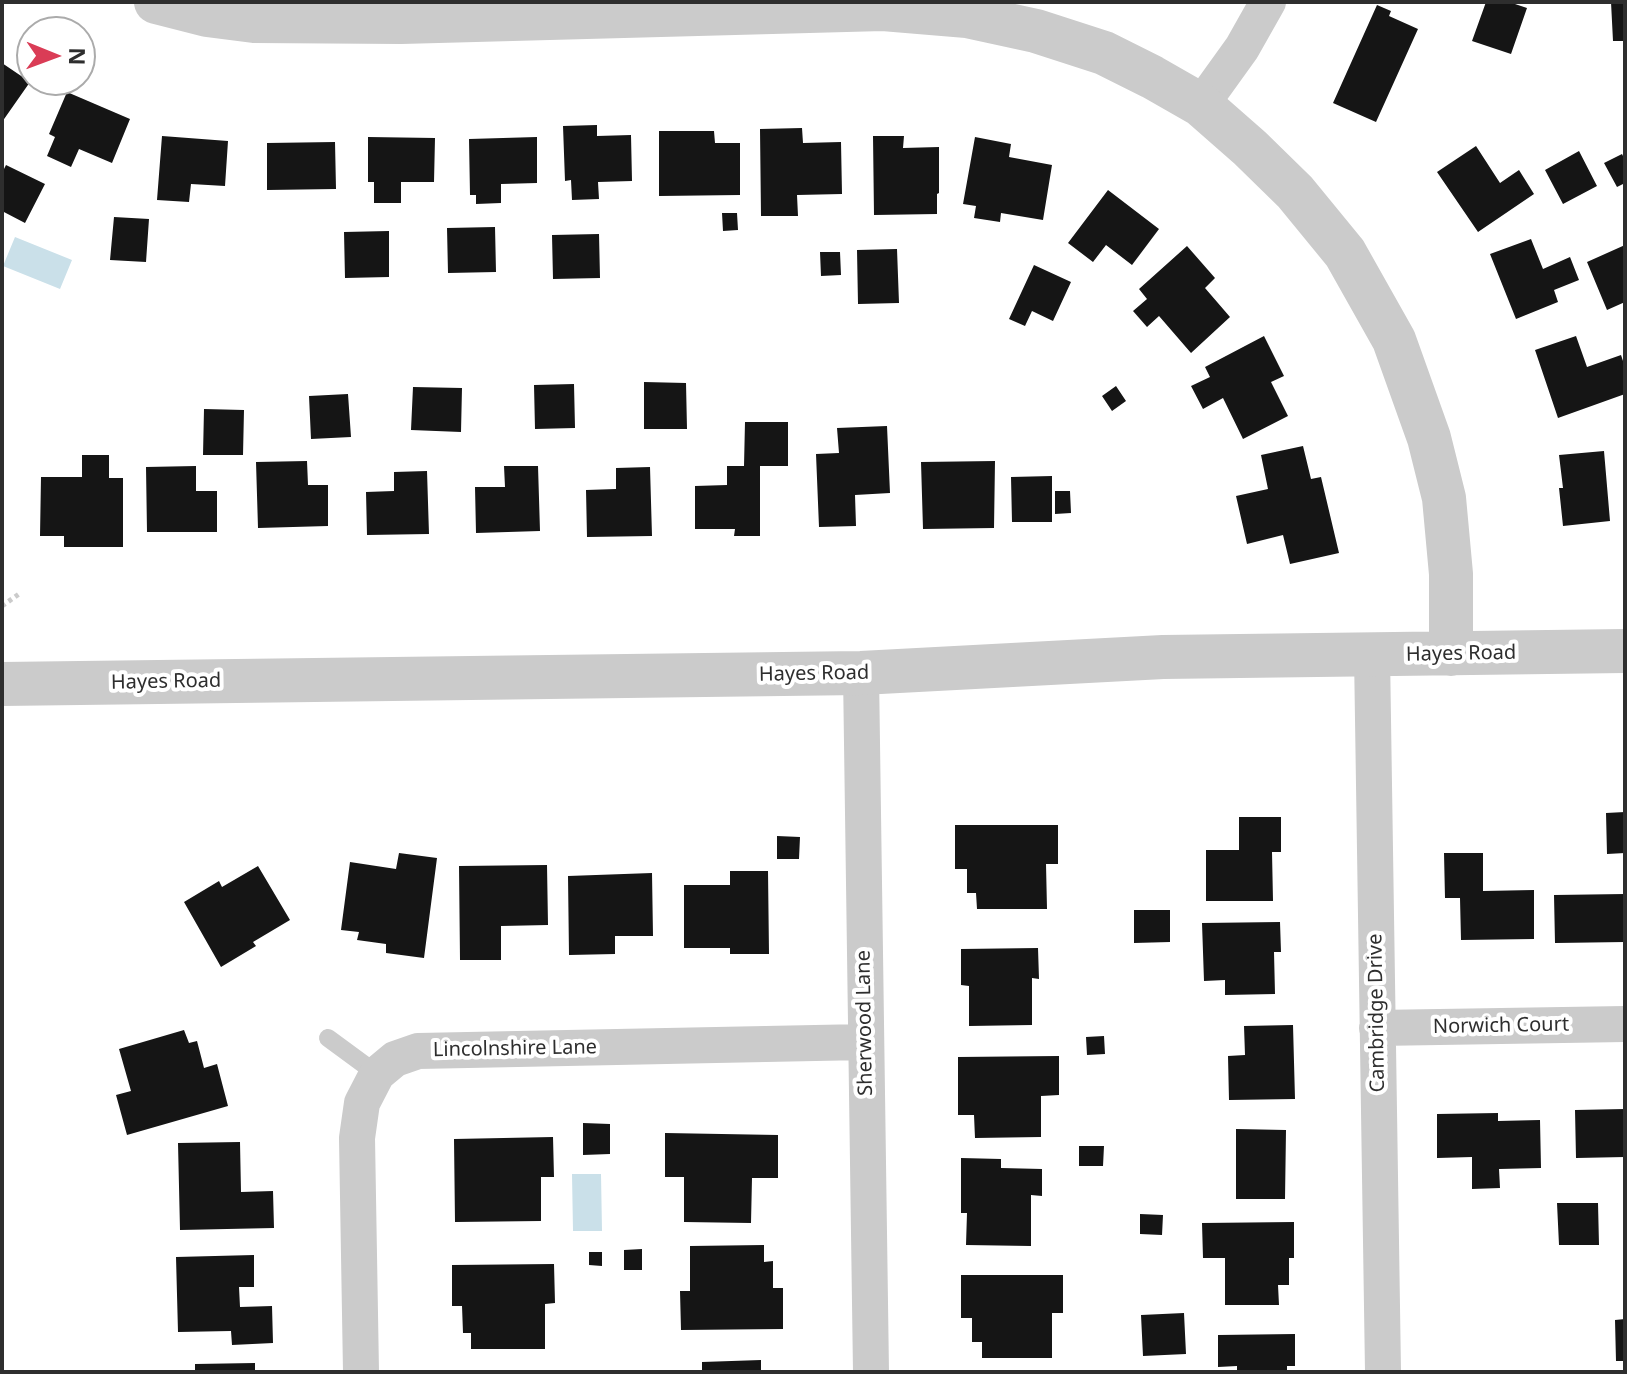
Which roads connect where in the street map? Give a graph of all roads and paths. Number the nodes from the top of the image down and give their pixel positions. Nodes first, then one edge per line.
1 (156, 2) edge
2 (1268, 2) edge
3 (883, 6) edge
4 (400, 12) edge
5 (1201, 105) junction
6 (19, 594) dead end
7 (2, 606) edge
8 (1625, 651) edge
9 (1372, 654) junction
10 (1451, 654) junction
11 (861, 673) junction
12 (2, 684) edge
13 (1625, 1024) edge
14 (1377, 1028) junction
15 (328, 1038) dead end
16 (865, 1042) junction
17 (377, 1074) junction
18 (361, 1372) edge
19 (871, 1372) edge
20 (1383, 1372) edge

1 - 4 street
2 - 5 street
3 - 4 street
3 - 5 street
5 - 10 street
6 - 7 path
8 - 10 street, Hayes Road
9 - 10 street, Hayes Road
9 - 11 street, Hayes Road
9 - 14 street, Cambridge Drive
11 - 12 street, Hayes Road
11 - 16 street, Sherwood Lane
13 - 14 street, Norwich Court
14 - 20 street, Cambridge Drive
15 - 17 lane
16 - 17 street, Lincolnshire Lane
16 - 19 street, Sherwood Lane
17 - 18 street

